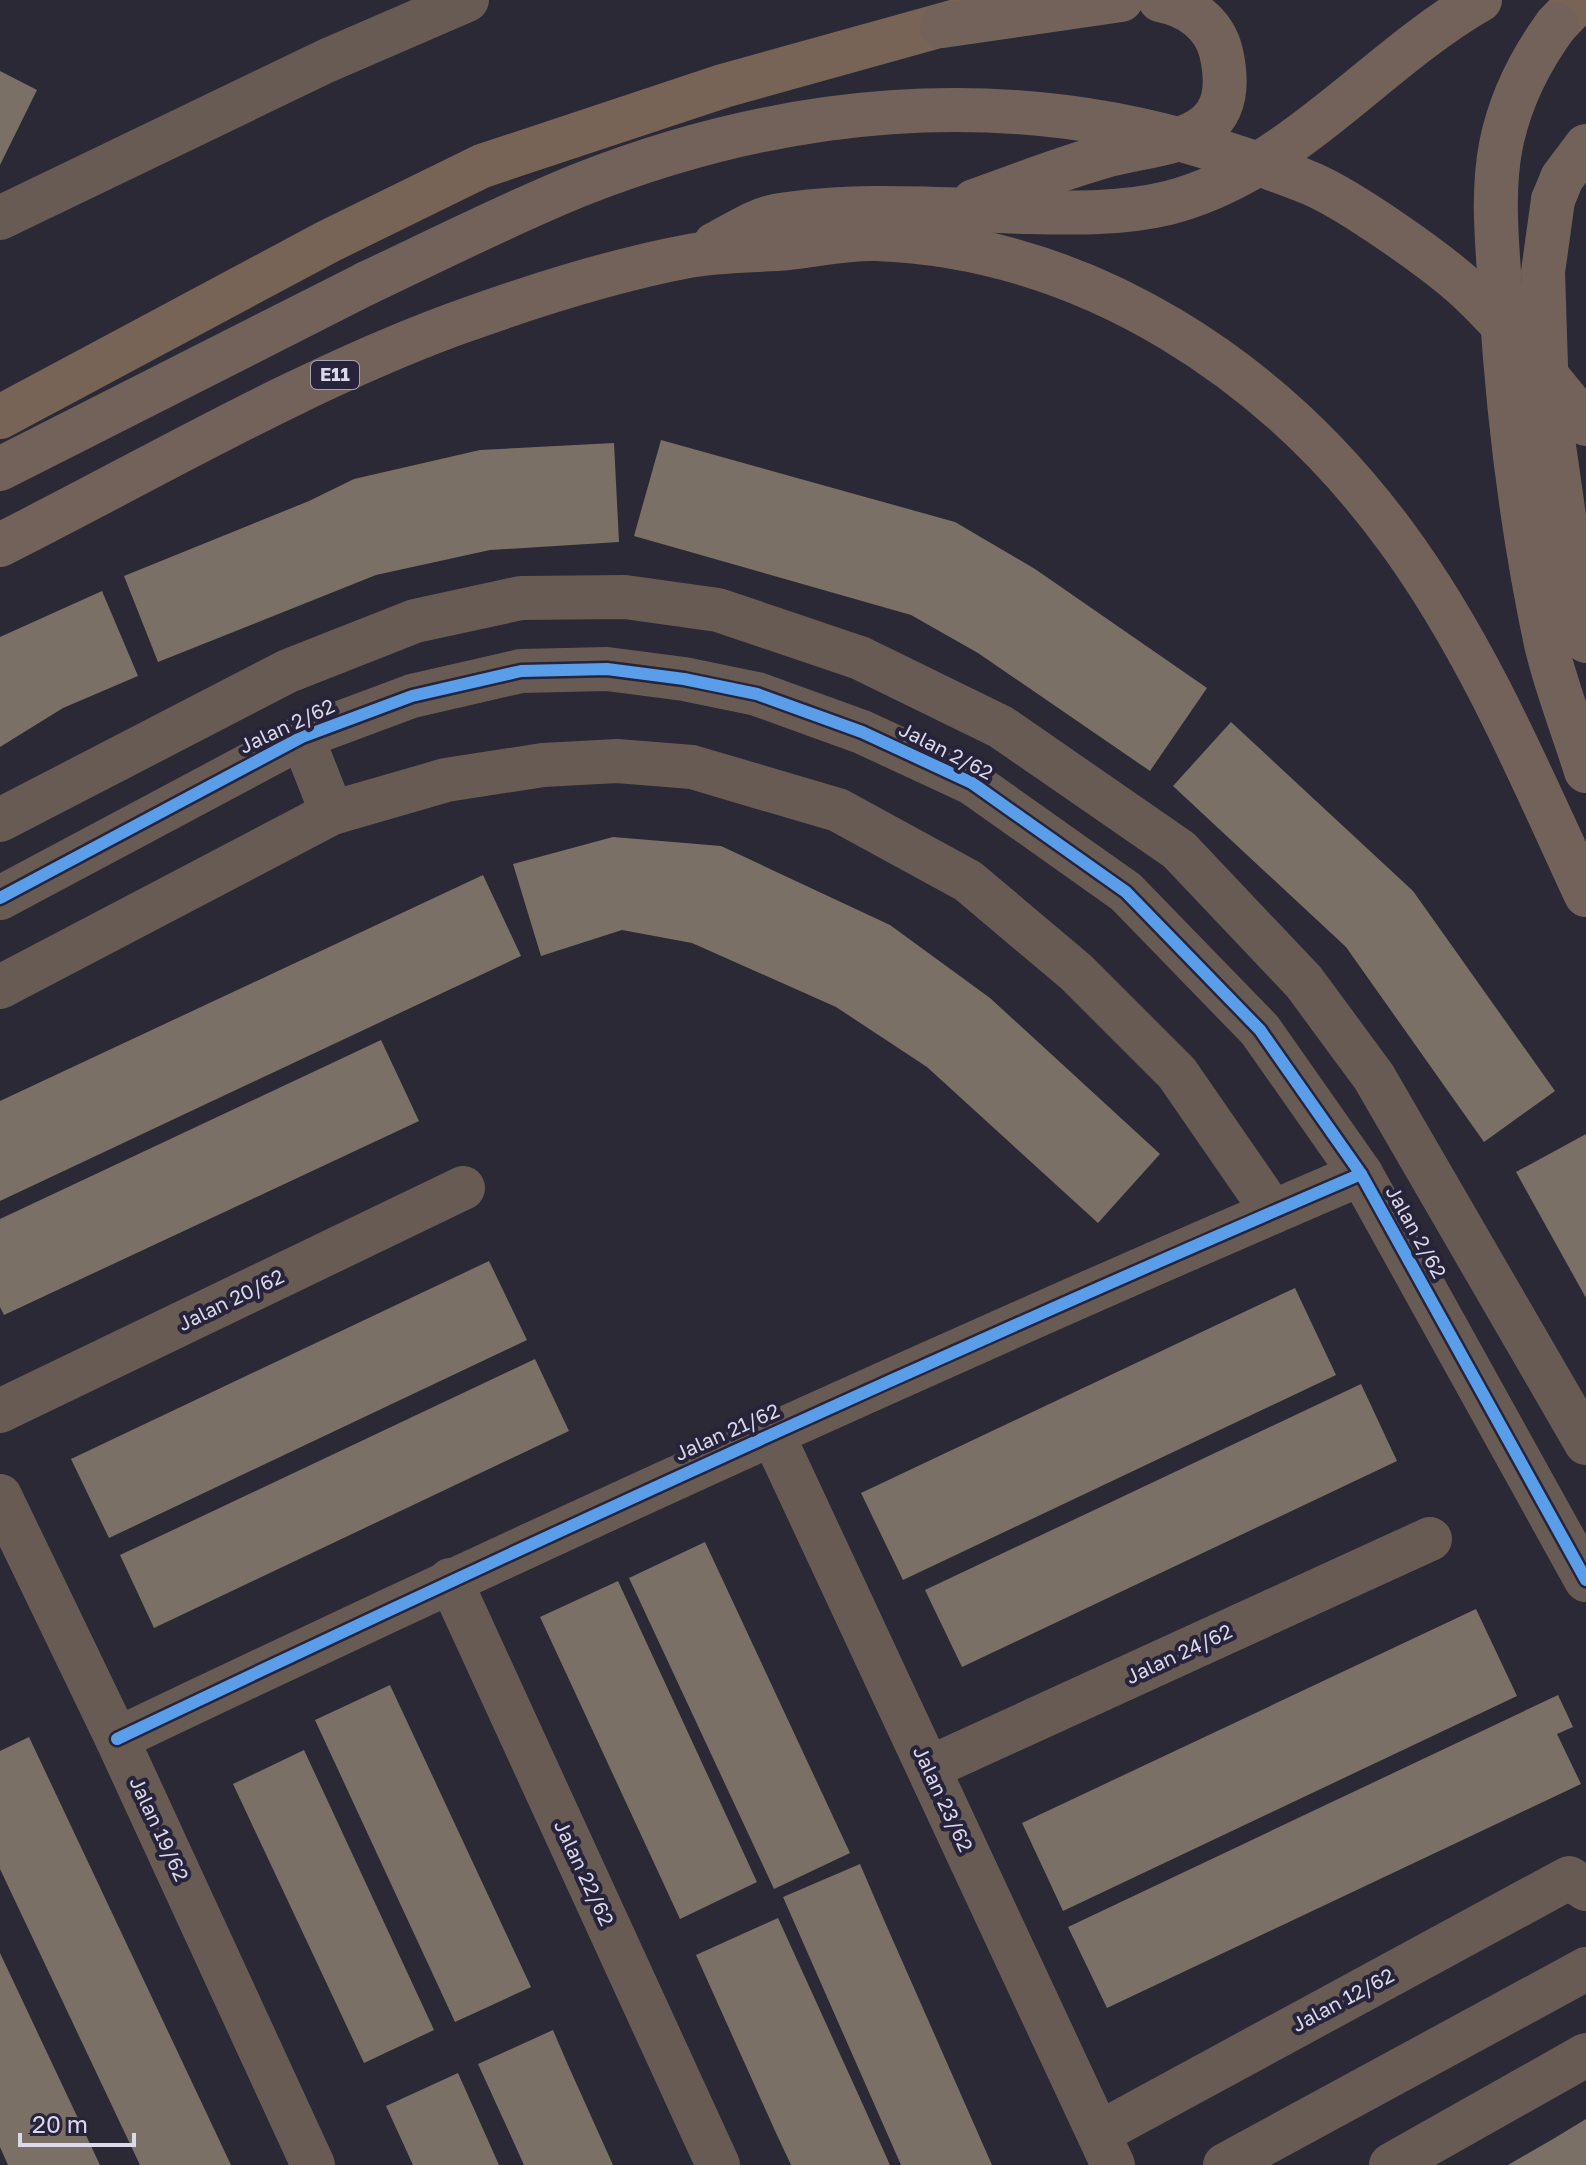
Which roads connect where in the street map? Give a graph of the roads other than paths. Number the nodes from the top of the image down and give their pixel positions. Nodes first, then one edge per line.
1 (467, 0) edge
2 (1030, 0) edge
3 (1121, 0) edge
4 (1160, 0) edge
5 (1480, 0) edge
6 (1568, 12) edge
7 (942, 26) junction
8 (1586, 146) edge
9 (949, 210) junction
10 (0, 218) edge
11 (691, 256) junction
12 (0, 417) edge
13 (1586, 424) edge
14 (0, 469) edge
15 (0, 545) edge
16 (1586, 641) edge
17 (1001, 727) junction
18 (302, 737) junction
19 (1586, 771) edge
20 (972, 783) junction
21 (332, 813) junction
22 (0, 820) edge
23 (1586, 895) edge
24 (0, 898) edge
25 (0, 987) edge
26 (1361, 1174) junction
27 (463, 1188) dead end
28 (1273, 1212) junction
29 (0, 1411) edge
30 (772, 1433) junction
31 (1586, 1443) edge
32 (0, 1496) edge
33 (1430, 1539) dead end
34 (1585, 1576) edge
35 (450, 1580) junction
36 (117, 1739) junction
37 (929, 1768) junction
38 (1586, 1889) edge
39 (1586, 1969) edge
40 (1586, 2055) edge
41 (1106, 2149) edge
42 (313, 2165) edge
43 (718, 2165) edge
44 (1225, 2165) edge
45 (1391, 2165) edge

1 - 10 street
2 - 7 main road
3 - 7 highway
4 - 9 highway
5 - 9 highway
6 - 19 highway
7 - 12 main road
8 - 16 highway, bridge
9 - 11 highway
11 - 15 highway, E11
11 - 23 highway
13 - 14 highway, bridge
17 - 20 street, Jalan 2/62
17 - 22 street, Jalan 2/62
17 - 31 street, Jalan 2/62
18 - 20 street, Jalan 2/62
18 - 21 street
18 - 24 street, Jalan 2/62
20 - 26 street, Jalan 2/62
21 - 25 street
21 - 28 street
26 - 28 street, Jalan 21/62
26 - 34 street, Jalan 2/62
27 - 29 street, Jalan 20/62
28 - 30 street, Jalan 21/62
30 - 35 street, Jalan 21/62
30 - 37 street, Jalan 23/62
32 - 36 street, Jalan 19/62
33 - 37 street, Jalan 24/62
35 - 36 street, Jalan 21/62
35 - 43 street, Jalan 22/62
36 - 42 street, Jalan 19/62
37 - 41 street, Jalan 23/62
38 - 41 street, Jalan 12/62
39 - 44 street
40 - 45 street

